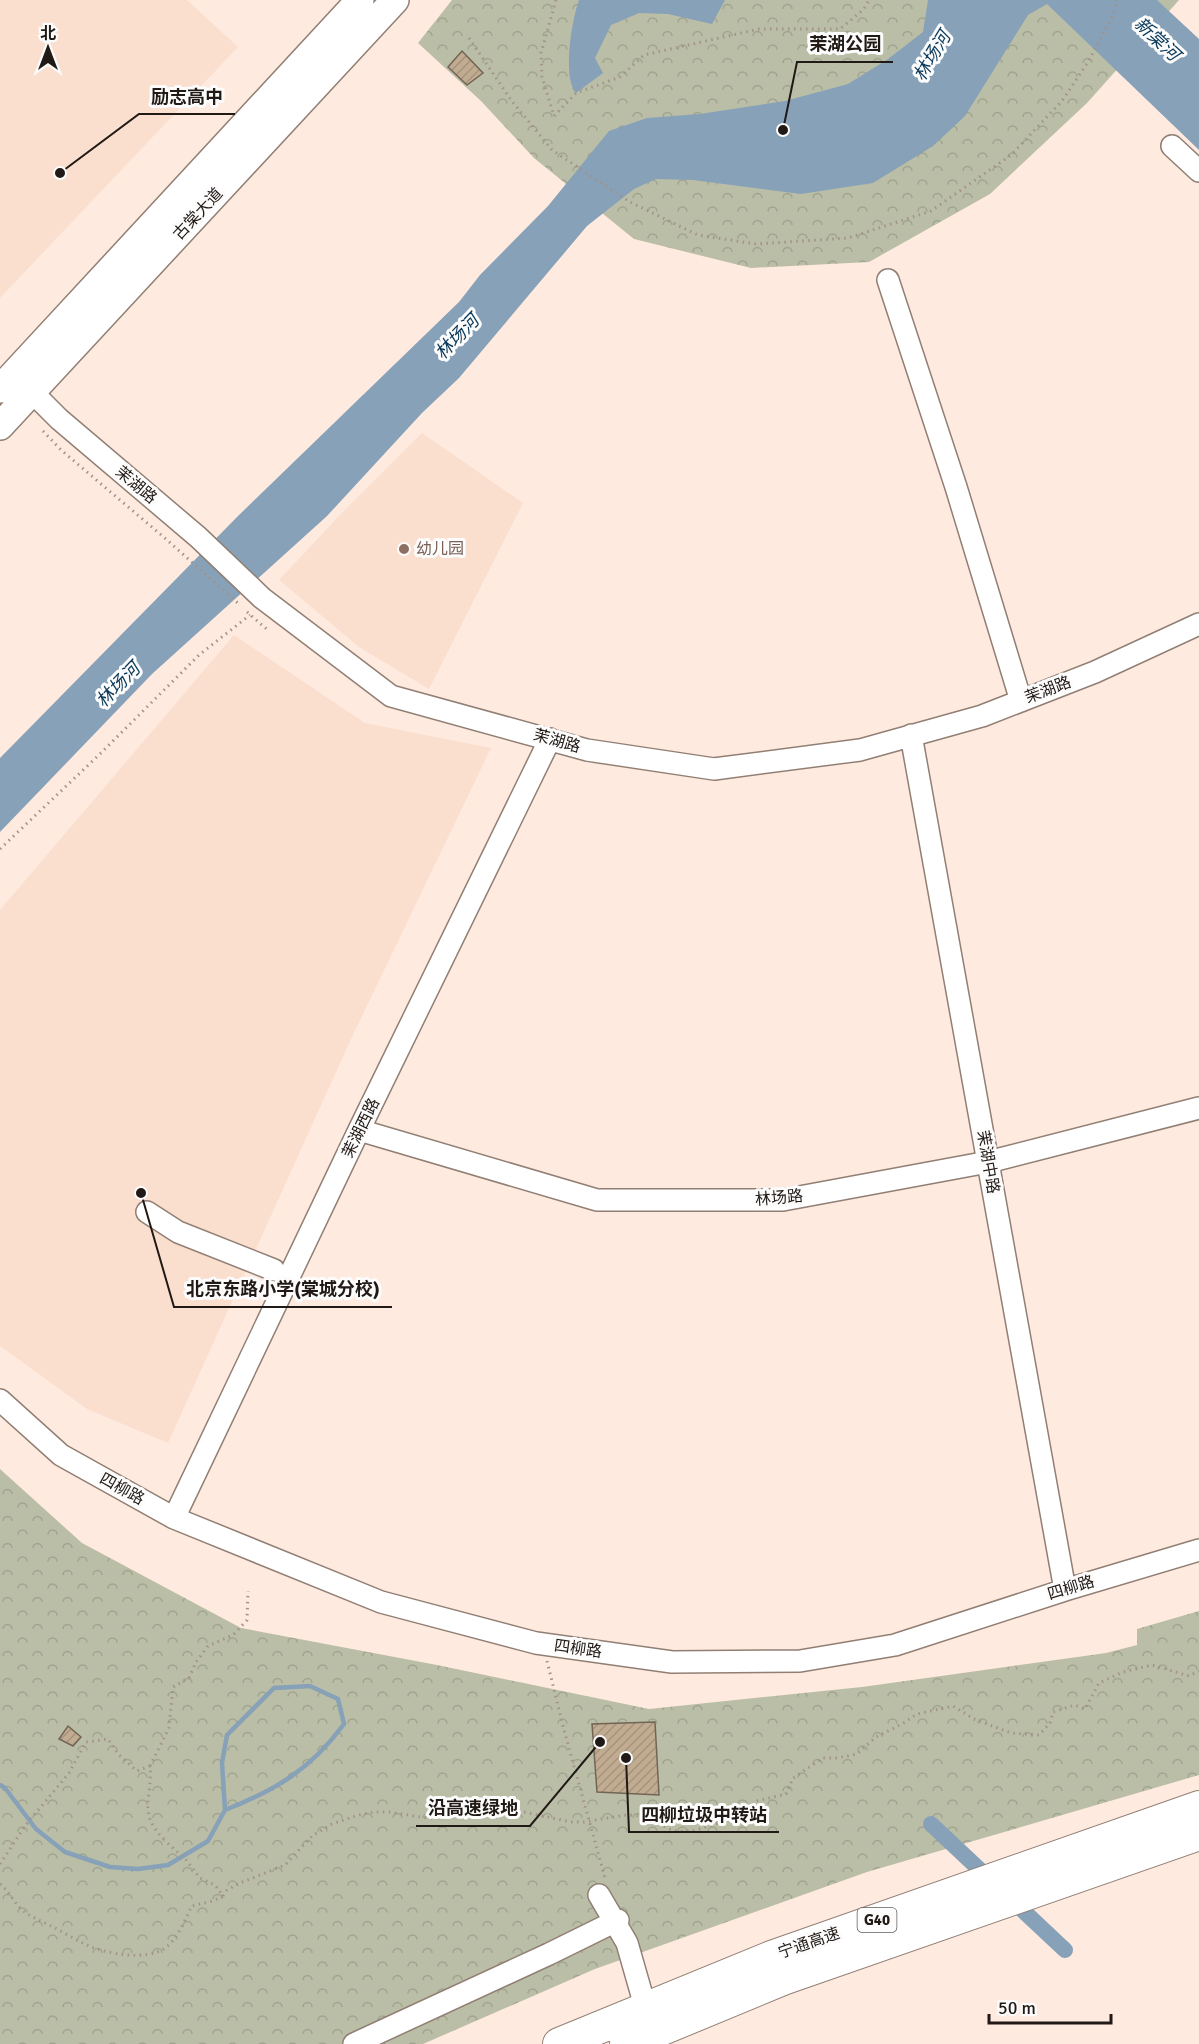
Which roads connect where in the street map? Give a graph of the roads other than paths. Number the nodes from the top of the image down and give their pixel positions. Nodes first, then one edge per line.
1 (360, 0) edge
2 (395, 0) edge
3 (1172, 146) dead end
4 (1199, 171) edge
5 (888, 280) dead end
6 (15, 385) edge
7 (0, 426) edge
8 (1199, 624) edge
9 (1021, 701) junction
10 (911, 735) junction
11 (550, 739) junction
12 (1199, 1108) edge
13 (359, 1130) junction
14 (988, 1162) junction
15 (147, 1212) dead end
16 (274, 1270) dead end
17 (0, 1400) edge
18 (174, 1518) junction
19 (1199, 1550) edge
20 (1065, 1590) junction
21 (1199, 1808) edge
22 (1199, 1834) edge
23 (604, 1891) road end
24 (618, 1920) dead end
25 (645, 2032) edge
26 (354, 2044) edge
27 (559, 2044) edge

1 - 6 main road, 古棠大道
2 - 6 main road, 古棠大道
3 - 4 street
5 - 9 street
6 - 7 main road, 古棠大道
6 - 11 street, 茉湖路
8 - 9 street, 茉湖路
9 - 10 street, 茉湖路
10 - 11 street, 茉湖路
10 - 14 street, 茉湖中路
11 - 13 street, 茉湖西路
12 - 14 street, 林场路
13 - 14 street, 林场路
13 - 18 street, 茉湖西路
14 - 20 street, 茉湖中路
15 - 16 street
17 - 18 street, 四柳路
18 - 20 street, 四柳路
19 - 20 street, 四柳路
21 - 25 highway, 宁通高速 / G40
22 - 25 highway, 宁通高速 / G40
23 - 25 street
24 - 26 street
25 - 27 highway, 宁通高速 / G40

